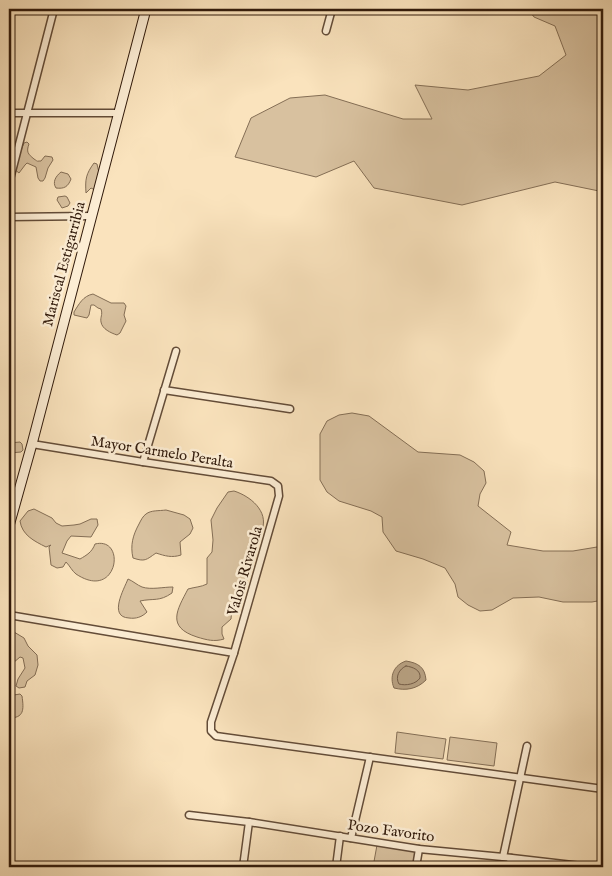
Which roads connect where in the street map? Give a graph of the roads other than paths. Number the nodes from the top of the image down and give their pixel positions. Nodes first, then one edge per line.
1 (54, 9) edge
2 (146, 9) edge
3 (332, 9) edge
4 (326, 31) dead end
5 (9, 113) edge
6 (26, 113) junction
7 (118, 113) junction
8 (9, 183) edge
9 (91, 216) junction
10 (9, 218) edge
11 (176, 350) dead end
12 (164, 390) junction
13 (290, 409) dead end
14 (32, 444) junction
15 (143, 462) junction
16 (13, 496) edge
17 (279, 496) joint
18 (9, 526) edge
19 (9, 615) edge
20 (234, 653) junction
21 (527, 746) dead end
22 (370, 757) junction
23 (520, 778) junction
24 (603, 789) edge
25 (189, 815) dead end
26 (249, 822) junction
27 (340, 836) junction
28 (351, 838) junction
29 (419, 849) junction
30 (507, 857) junction
31 (243, 867) edge
32 (336, 867) edge
33 (416, 867) edge
34 (509, 867) edge
35 (590, 867) edge

1 - 6 street
2 - 7 street, Mariscal Estigarribia
3 - 4 street
5 - 6 street
6 - 7 street
6 - 8 street
7 - 9 street, Mariscal Estigarribia
9 - 10 street
9 - 14 street, Mariscal Estigarribia
11 - 12 street
12 - 13 street
12 - 15 street
14 - 15 street, Mayor Carmelo Peralta
14 - 16 street, Mariscal Estigarribia
15 - 17 street, Mayor Carmelo Peralta
16 - 18 street, Mariscal Estigarribia
17 - 20 street, Valois Rivarola
19 - 20 street
20 - 22 street, Valois Rivarola
21 - 23 street
22 - 23 street
22 - 28 street
23 - 24 street
23 - 30 street
25 - 26 street, Pozo Favorito
26 - 27 street, Pozo Favorito
26 - 31 street
27 - 28 street, Pozo Favorito
27 - 32 street
28 - 29 street, Pozo Favorito
29 - 30 street, Pozo Favorito
29 - 33 street
30 - 34 street
30 - 35 street, Pozo Favorito

